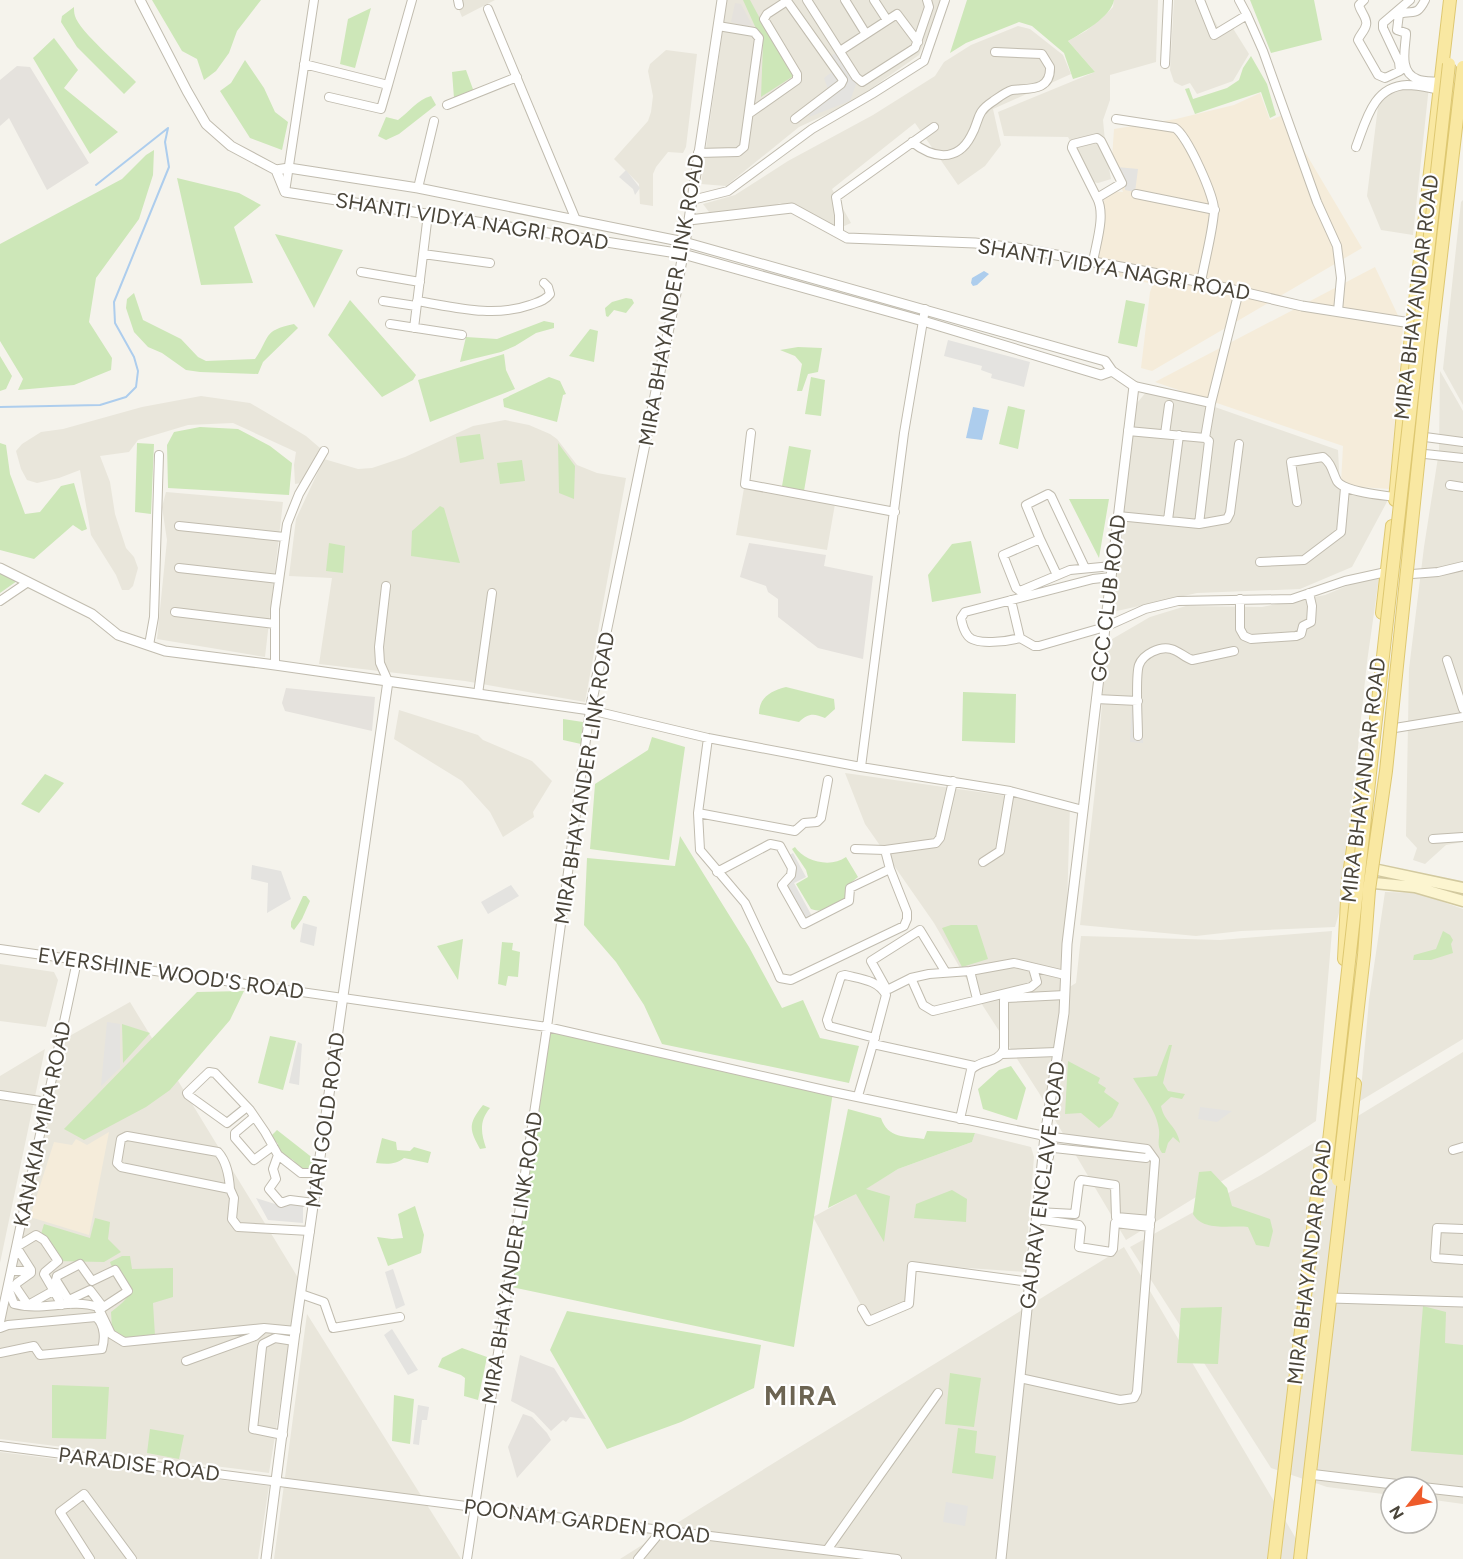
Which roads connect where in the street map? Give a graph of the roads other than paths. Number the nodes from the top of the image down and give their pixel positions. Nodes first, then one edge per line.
1 (140, 0) edge
2 (412, 0) edge
3 (722, 0) edge
4 (807, 0) edge
5 (845, 0) edge
6 (874, 0) edge
7 (927, 0) edge
8 (945, 0) edge
9 (1168, 0) edge
10 (1200, 0) edge
11 (1239, 0) edge
12 (1364, 0) edge
13 (1410, 0) edge
14 (1425, 0) edge
15 (313, 2) edge
16 (1449, 6) edge
17 (488, 9) dead end
18 (1247, 15) junction
19 (887, 20) junction
20 (1366, 25) junction
21 (1383, 25) junction
22 (718, 26) junction
23 (866, 34) junction
24 (918, 42) junction
25 (840, 51) junction
26 (995, 52) dead end
27 (304, 64) junction
28 (1165, 64) dead end
29 (1463, 67) edge
30 (518, 77) junction
31 (388, 85) junction
32 (1440, 86) junction
33 (329, 97) dead end
34 (447, 105) dead end
35 (1463, 108) edge
36 (750, 113) junction
37 (1463, 113) edge
38 (795, 119) dead end
39 (1116, 120) dead end
40 (434, 121) dead end
41 (934, 127) dead end
42 (912, 142) junction
43 (1356, 147) dead end
44 (698, 153) junction
45 (289, 168) junction
46 (276, 170) junction
47 (418, 188) junction
48 (285, 192) junction
49 (1137, 194) dead end
50 (1097, 198) junction
51 (692, 200) junction
52 (1215, 210) junction
53 (428, 214) junction
54 (576, 220) junction
55 (689, 220) junction
56 (838, 233) junction
57 (684, 242) junction
58 (683, 254) junction
59 (423, 255) junction
60 (736, 257) junction
61 (1093, 262) junction
62 (490, 263) dead end
63 (734, 268) junction
64 (784, 270) junction
65 (361, 272) dead end
66 (420, 282) junction
67 (782, 282) junction
68 (1201, 282) junction
69 (544, 283) dead end
70 (1239, 291) junction
71 (383, 301) dead end
72 (417, 304) junction
73 (925, 309) junction
74 (1338, 311) junction
75 (923, 321) junction
76 (1412, 323) junction
77 (390, 324) dead end
78 (1437, 326) junction
79 (414, 328) junction
80 (462, 335) dead end
81 (1105, 361) junction
82 (1112, 371) junction
83 (1101, 375) junction
84 (1134, 386) junction
85 (1211, 404) junction
86 (1169, 405) dead end
87 (1128, 431) junction
88 (752, 433) dead end
89 (1166, 434) junction
90 (1179, 435) junction
91 (1425, 437) junction
92 (1205, 438) junction
93 (1463, 442) edge
94 (1239, 444) dead end
95 (324, 451) dead end
96 (1425, 454) junction
97 (159, 455) dead end
98 (1463, 458) edge
99 (1450, 485) dead end
100 (1463, 487) edge
101 (1345, 488) junction
102 (1395, 497) junction
103 (1297, 502) dead end
104 (895, 512) junction
105 (1118, 516) junction
106 (1168, 520) junction
107 (1199, 524) junction
108 (179, 526) dead end
109 (284, 537) junction
110 (1040, 539) junction
111 (1260, 562) dead end
112 (1112, 566) junction
113 (1463, 566) edge
114 (0, 568) edge
115 (179, 568) dead end
116 (1085, 568) junction
117 (1386, 572) junction
118 (1412, 574) junction
119 (1057, 575) junction
120 (1111, 577) junction
121 (279, 579) junction
122 (28, 582) junction
123 (386, 586) dead end
124 (492, 593) dead end
125 (1309, 593) junction
126 (1240, 599) junction
127 (1011, 600) junction
128 (0, 601) edge
129 (175, 612) dead end
130 (275, 624) junction
131 (1105, 627) junction
132 (1020, 638) junction
133 (149, 645) junction
134 (1234, 651) dead end
135 (1447, 660) dead end
136 (274, 665) junction
137 (388, 681) junction
138 (478, 694) junction
139 (1096, 699) junction
140 (1138, 701) junction
141 (1463, 709) edge
142 (590, 710) junction
143 (1463, 717) edge
144 (1395, 728) junction
145 (1138, 736) dead end
146 (708, 738) junction
147 (861, 767) junction
148 (828, 780) dead end
149 (953, 781) junction
150 (1010, 790) junction
151 (1083, 810) junction
152 (698, 813) junction
153 (1463, 837) edge
154 (1433, 839) dead end
155 (855, 849) dead end
156 (885, 850) junction
157 (983, 862) dead end
158 (1350, 865) junction
159 (1376, 868) junction
160 (890, 869) junction
161 (717, 872) junction
162 (1348, 881) junction
163 (1374, 882) junction
164 (1463, 888) edge
165 (1463, 901) edge
166 (0, 949) edge
167 (77, 960) junction
168 (1033, 968) junction
169 (945, 971) junction
170 (970, 971) junction
171 (1065, 975) junction
172 (911, 978) junction
173 (1065, 995) junction
174 (343, 998) junction
175 (978, 999) junction
176 (547, 1027) junction
177 (874, 1041) junction
178 (1058, 1052) junction
179 (1002, 1054) junction
180 (974, 1066) junction
181 (0, 1095) edge
182 (858, 1096) junction
183 (47, 1102) junction
184 (247, 1107) junction
185 (254, 1117) junction
186 (960, 1119) junction
187 (1045, 1136) junction
188 (273, 1146) junction
189 (1129, 1146) junction
190 (1463, 1147) edge
191 (1453, 1150) dead end
192 (278, 1155) junction
193 (1128, 1156) junction
194 (1043, 1157) junction
195 (1146, 1158) dead end
196 (318, 1173) junction
197 (230, 1189) junction
198 (314, 1203) junction
199 (1037, 1216) junction
200 (1150, 1224) junction
201 (1463, 1229) edge
202 (310, 1231) junction
203 (1313, 1231) junction
204 (1338, 1234) junction
205 (1463, 1260) edge
206 (11, 1271) junction
207 (30, 1271) junction
208 (1030, 1282) junction
209 (8, 1288) junction
210 (53, 1291) junction
211 (301, 1294) junction
212 (1331, 1298) junction
213 (68, 1301) junction
214 (1463, 1302) edge
215 (101, 1308) junction
216 (862, 1309) dead end
217 (399, 1317) dead end
218 (0, 1321) edge
219 (0, 1328) edge
220 (264, 1328) junction
221 (295, 1336) junction
222 (0, 1353) edge
223 (186, 1361) dead end
224 (1020, 1378) junction
225 (938, 1393) dead end
226 (283, 1435) junction
227 (0, 1446) edge
228 (1310, 1474) junction
229 (278, 1482) junction
230 (1379, 1482) edge
231 (1439, 1489) edge
232 (1463, 1492) edge
233 (1281, 1495) junction
234 (1307, 1497) junction
235 (474, 1507) junction
236 (662, 1530) junction
237 (827, 1550) junction
238 (90, 1559) edge
239 (132, 1559) edge
240 (266, 1559) edge
241 (466, 1559) edge
242 (638, 1559) edge
243 (897, 1559) edge
244 (1001, 1559) edge
245 (1277, 1559) edge
246 (1295, 1559) edge
247 (1300, 1559) edge

1 - 46 street
2 - 31 street
3 - 22 street, MIRA BHAYANDER LINK ROAD
4 - 25 street
5 - 23 street
6 - 19 street
7 - 24 street
8 - 51 street
9 - 28 street
10 - 18 street
11 - 18 street
12 - 20 street
13 - 21 street
14 - 32 street
15 - 27 street
16 - 32 main road, MIRA BHAYANDAR ROAD
16 - 203 main road, bridge
17 - 30 street
18 - 74 street
19 - 23 street
19 - 24 street
20 - 21 street
20 - 21 street
22 - 36 street
22 - 44 street, MIRA BHAYANDER LINK ROAD
23 - 25 street
24 - 25 street
26 - 42 street
27 - 31 street
27 - 45 street
29 - 204 main road, bridge
30 - 34 street
30 - 54 street
31 - 33 street
32 - 43 street
32 - 76 main road, MIRA BHAYANDAR ROAD
35 - 37 main road, MIRA BHAYANDAR ROAD
36 - 38 street
36 - 44 street
37 - 78 main road, MIRA BHAYANDAR ROAD
39 - 52 street
40 - 47 street
41 - 42 street
42 - 56 street
44 - 51 street, MIRA BHAYANDER LINK ROAD
45 - 46 street, SHANTI VIDYA NAGRI ROAD
45 - 47 street, SHANTI VIDYA NAGRI ROAD
45 - 48 street
46 - 48 street
47 - 54 street, SHANTI VIDYA NAGRI ROAD
48 - 53 street, SHANTI VIDYA NAGRI ROAD
49 - 52 street
50 - 50 street
50 - 61 street
51 - 55 street, MIRA BHAYANDER LINK ROAD
52 - 68 street
53 - 58 street, SHANTI VIDYA NAGRI ROAD
53 - 59 street
54 - 57 street, SHANTI VIDYA NAGRI ROAD
55 - 56 street, SHANTI VIDYA NAGRI ROAD
55 - 57 street, MIRA BHAYANDER LINK ROAD
56 - 61 street, SHANTI VIDYA NAGRI ROAD
57 - 58 street, MIRA BHAYANDER LINK ROAD
57 - 60 street, SHANTI VIDYA NAGRI ROAD
58 - 63 street, SHANTI VIDYA NAGRI ROAD
58 - 142 street, MIRA BHAYANDER LINK ROAD
59 - 62 street
59 - 66 street
60 - 63 street
60 - 64 street, SHANTI VIDYA NAGRI ROAD
61 - 68 street, SHANTI VIDYA NAGRI ROAD
63 - 67 street, SHANTI VIDYA NAGRI ROAD
64 - 67 street
64 - 73 street, SHANTI VIDYA NAGRI ROAD
65 - 66 street
66 - 72 street
67 - 75 street, SHANTI VIDYA NAGRI ROAD
68 - 70 street, SHANTI VIDYA NAGRI ROAD
69 - 72 street
70 - 74 street, SHANTI VIDYA NAGRI ROAD
70 - 85 street
71 - 72 street
72 - 79 street
73 - 75 street
73 - 81 street, SHANTI VIDYA NAGRI ROAD
74 - 76 street, SHANTI VIDYA NAGRI ROAD
75 - 83 street, SHANTI VIDYA NAGRI ROAD
75 - 104 street
76 - 78 street, SHANTI VIDYA NAGRI ROAD
76 - 102 main road, MIRA BHAYANDAR ROAD
77 - 79 street
78 - 91 main road, MIRA BHAYANDAR ROAD
79 - 80 street
81 - 82 street
81 - 83 street
82 - 83 street
82 - 84 street
84 - 85 street
84 - 87 street, GCC CLUB ROAD
85 - 92 street
86 - 89 street
87 - 89 street
87 - 105 street, GCC CLUB ROAD
88 - 104 street
89 - 90 street
90 - 92 street
90 - 106 street
91 - 93 street
91 - 96 main road, MIRA BHAYANDAR ROAD
92 - 107 street
94 - 107 street
95 - 109 street
96 - 98 street
96 - 118 main road, MIRA BHAYANDAR ROAD
97 - 133 street
99 - 100 street
101 - 102 street
101 - 103 street
101 - 111 street
102 - 117 main road, MIRA BHAYANDAR ROAD
104 - 147 street
105 - 106 street
105 - 112 street, GCC CLUB ROAD
106 - 107 street
108 - 109 street
109 - 121 street
110 - 116 street
110 - 119 street
110 - 119 street
112 - 116 street
112 - 120 street, GCC CLUB ROAD
113 - 118 street
114 - 122 street
115 - 121 street
116 - 119 street
117 - 125 street
117 - 158 main road, MIRA BHAYANDAR ROAD
118 - 144 main road, MIRA BHAYANDAR ROAD
120 - 127 street
120 - 131 street, GCC CLUB ROAD
121 - 130 street
122 - 128 street
122 - 133 street
123 - 137 street
124 - 138 street
125 - 126 street
125 - 126 street
126 - 131 street
127 - 132 street
127 - 132 street
129 - 130 street
130 - 136 street
131 - 132 street
131 - 139 street, GCC CLUB ROAD
133 - 136 street
134 - 140 street
135 - 141 street
136 - 137 street
137 - 138 street
137 - 174 street, MARI GOLD ROAD
138 - 142 street
139 - 140 street
139 - 151 street, GCC CLUB ROAD
140 - 145 street
142 - 146 street
142 - 176 street, MIRA BHAYANDER LINK ROAD
143 - 144 street
144 - 159 main road, MIRA BHAYANDAR ROAD
146 - 147 street
146 - 152 street
147 - 149 street
148 - 152 street
149 - 150 street
149 - 156 street
150 - 151 street
150 - 157 street
151 - 171 street, GAURAV ENCLAVE ROAD
152 - 161 street
153 - 154 street
155 - 156 street
156 - 160 street
158 - 159 main road
158 - 162 main road, MIRA BHAYANDAR ROAD
159 - 163 main road, MIRA BHAYANDAR ROAD
159 - 164 main road
160 - 161 street
160 - 161 street
162 - 163 main road
162 - 203 main road, MIRA BHAYANDAR ROAD
163 - 165 main road
163 - 204 main road, MIRA BHAYANDAR ROAD
166 - 167 street, EVERSHINE WOOD'S ROAD
167 - 174 street, EVERSHINE WOOD'S ROAD
167 - 183 street, KANAKIA MIRA ROAD
168 - 170 street
168 - 171 street
168 - 175 street
169 - 170 street
169 - 172 street
169 - 172 street
170 - 175 street
171 - 173 street, GAURAV ENCLAVE ROAD
172 - 175 street
173 - 178 street, GAURAV ENCLAVE ROAD
173 - 179 street
174 - 176 street, EVERSHINE WOOD'S ROAD
174 - 196 street, MARI GOLD ROAD
176 - 182 street, EVERSHINE WOOD'S ROAD
176 - 235 street, MIRA BHAYANDER LINK ROAD
177 - 177 street
177 - 180 street
177 - 182 street
178 - 179 street
178 - 187 street, GAURAV ENCLAVE ROAD
179 - 180 street
180 - 186 street
181 - 183 street
182 - 186 street, EVERSHINE WOOD'S ROAD
183 - 206 street, KANAKIA MIRA ROAD
184 - 184 street
184 - 185 street
185 - 188 street
185 - 188 street
186 - 187 street, EVERSHINE WOOD'S ROAD
187 - 189 street, EVERSHINE WOOD'S ROAD
187 - 194 street, GAURAV ENCLAVE ROAD
188 - 192 street
189 - 193 street
189 - 200 street, EVERSHINE WOOD'S ROAD
190 - 191 street
192 - 196 street
192 - 198 street
193 - 194 street
193 - 195 street
194 - 199 street, GAURAV ENCLAVE ROAD
196 - 198 street, MARI GOLD ROAD
197 - 197 street
197 - 202 street
198 - 202 street, MARI GOLD ROAD
199 - 200 street
199 - 200 street
199 - 208 street, GAURAV ENCLAVE ROAD
200 - 224 street, EVERSHINE WOOD'S ROAD
201 - 205 street
202 - 211 street, MARI GOLD ROAD
203 - 233 main road, MIRA BHAYANDAR ROAD
204 - 212 main road, MIRA BHAYANDAR ROAD
206 - 207 street
206 - 209 street, KANAKIA MIRA ROAD
207 - 210 street
207 - 210 street
208 - 216 street
208 - 224 street, GAURAV ENCLAVE ROAD
209 - 213 street
209 - 218 street, KANAKIA MIRA ROAD
210 - 213 street
211 - 217 street
211 - 221 street, MARI GOLD ROAD
212 - 214 street
212 - 228 main road, MIRA BHAYANDAR ROAD
213 - 215 street
213 - 215 street
213 - 215 street
215 - 220 street
219 - 222 street
220 - 221 street
220 - 223 street
221 - 226 street, MARI GOLD ROAD
221 - 226 street
224 - 244 street, GAURAV ENCLAVE ROAD
225 - 237 street
226 - 229 street, MARI GOLD ROAD
227 - 229 street, PARADISE ROAD
228 - 230 street
228 - 234 main road, MIRA BHAYANDAR ROAD
229 - 235 street, POONAM GARDEN ROAD
229 - 240 street, MARI GOLD ROAD
231 - 232 street
233 - 245 main road, MIRA BHAYANDAR ROAD
233 - 245 main road
234 - 246 main road
234 - 247 main road, MIRA BHAYANDAR ROAD
235 - 236 street, POONAM GARDEN ROAD
235 - 241 street, MIRA BHAYANDER LINK ROAD
236 - 237 street, POONAM GARDEN ROAD
236 - 242 street
237 - 243 street, POONAM GARDEN ROAD
238 - 239 street

